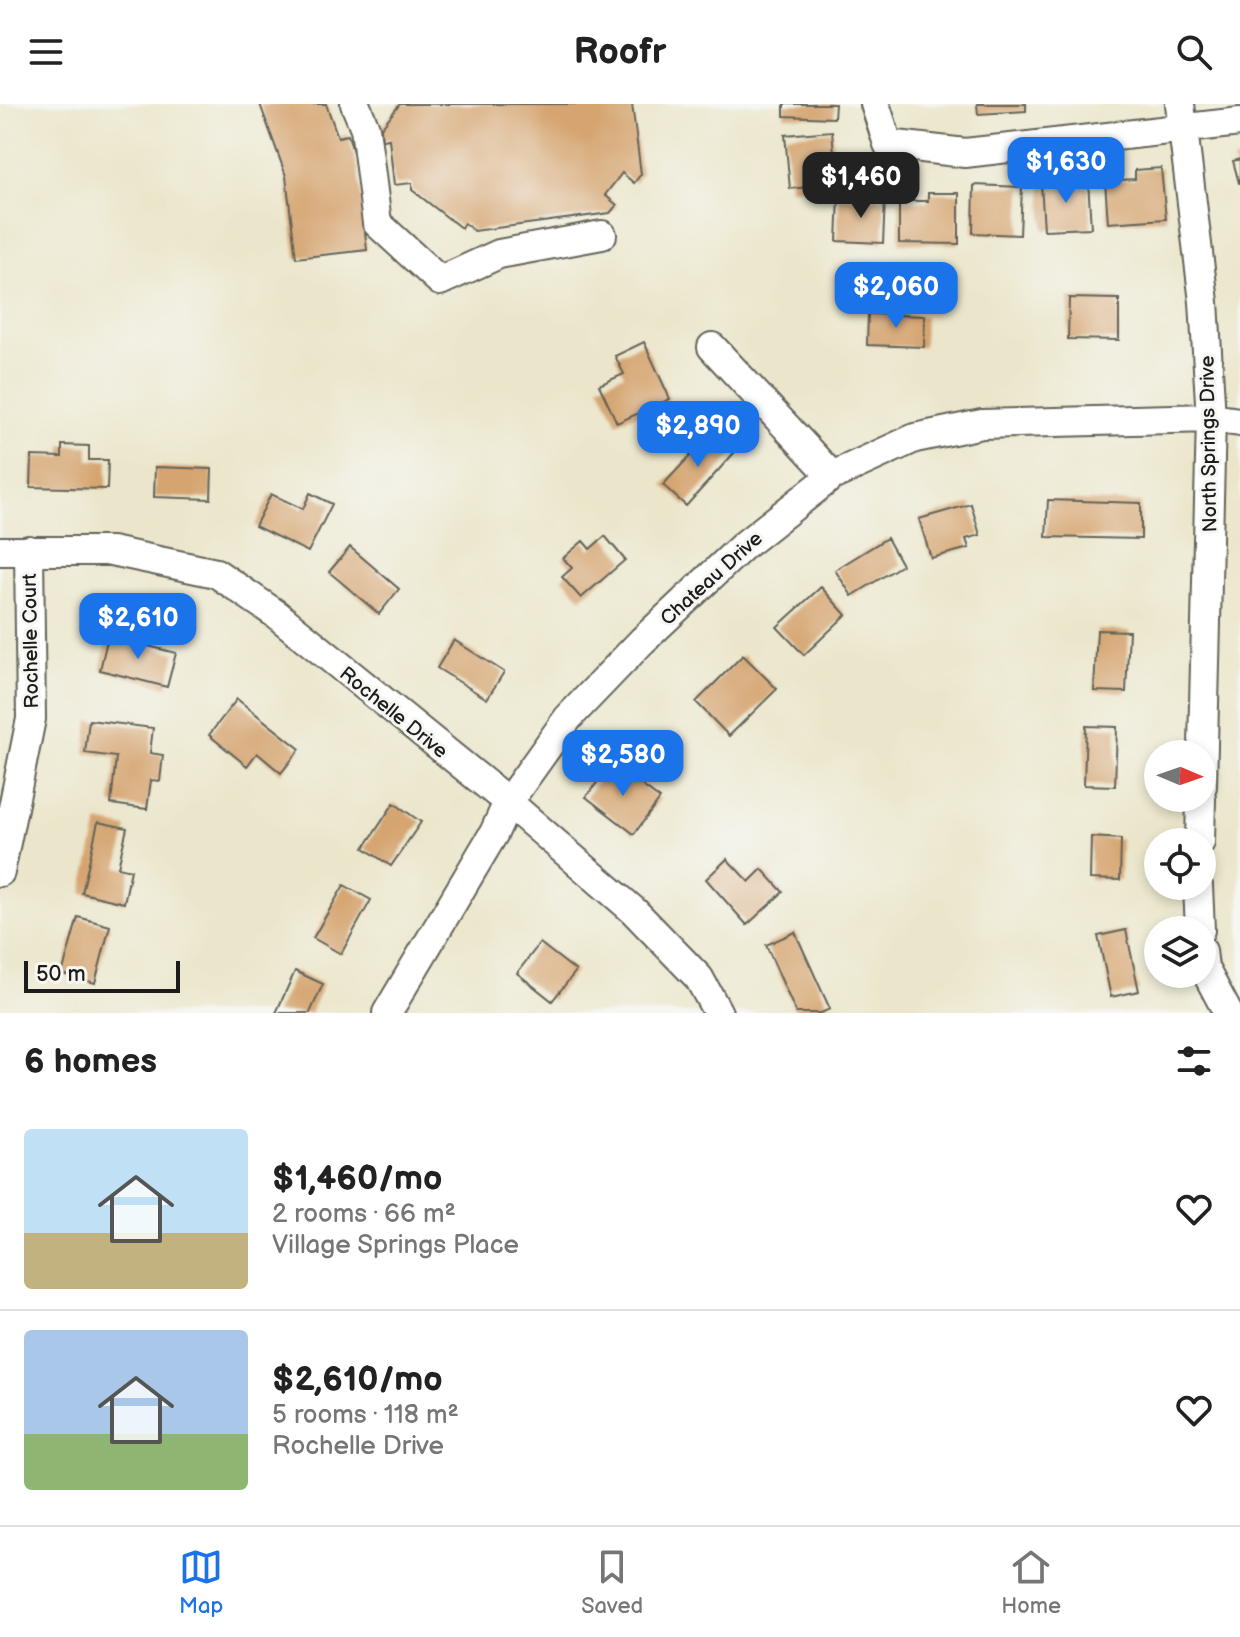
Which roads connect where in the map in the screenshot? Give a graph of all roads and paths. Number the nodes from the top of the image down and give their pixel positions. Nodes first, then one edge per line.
1 (355, 104) edge
2 (875, 104) edge
3 (1181, 116) edge
4 (1240, 122) edge
5 (602, 235) dead end
6 (712, 347) dead end
7 (1211, 418) junction
8 (1240, 422) edge
9 (832, 476) junction
10 (29, 550) junction
11 (0, 551) edge
12 (1203, 740) edge
13 (508, 802) junction
14 (0, 872) edge
15 (1215, 988) edge
16 (387, 1013) edge
17 (718, 1013) edge
18 (1228, 1013) edge

1 - 5 street
2 - 3 street
3 - 4 street
3 - 7 street, North Springs Drive
6 - 9 street
7 - 8 street, Chateau Drive
7 - 9 street, Chateau Drive
7 - 12 street, North Springs Drive
9 - 13 street, Chateau Drive
10 - 11 street, Rochelle Drive
10 - 13 street, Rochelle Drive
10 - 14 street, Rochelle Court
13 - 16 street, Chateau Drive
13 - 17 street, Rochelle Drive
15 - 18 street

